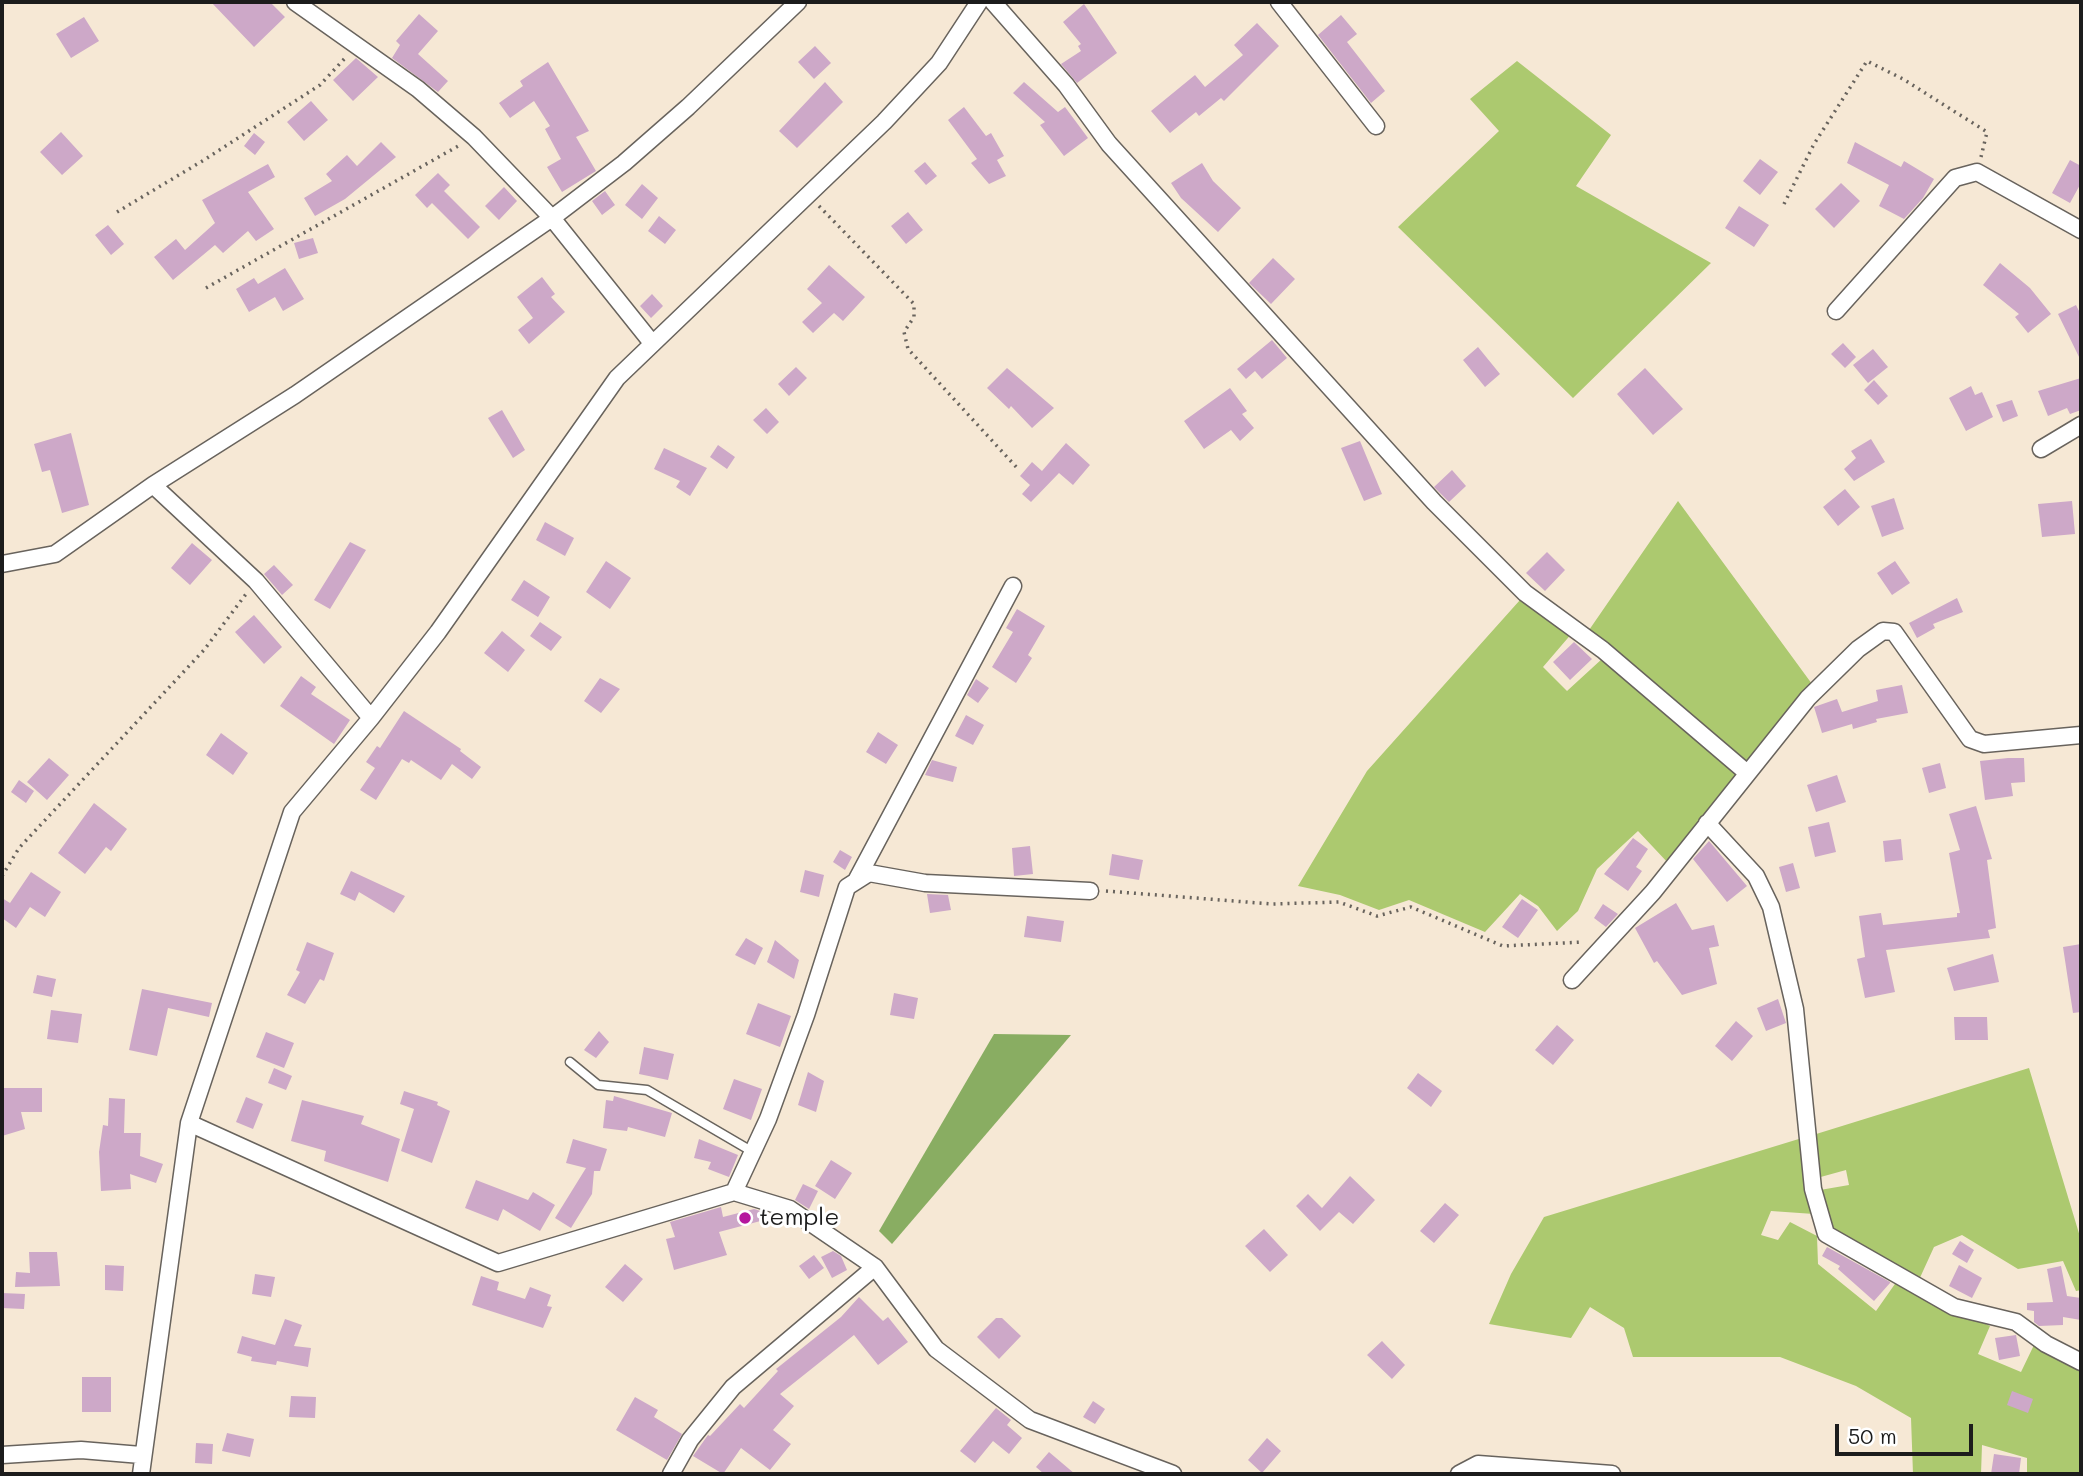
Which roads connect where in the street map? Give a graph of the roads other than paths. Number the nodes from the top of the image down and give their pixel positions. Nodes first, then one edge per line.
1 (295, 2) edge
2 (798, 2) edge
3 (979, 2) edge
4 (993, 2) edge
5 (1279, 2) edge
6 (1376, 126) dead end
7 (552, 218) junction
8 (2081, 230) edge
9 (1836, 311) dead end
10 (652, 343) junction
11 (2081, 425) edge
12 (2040, 449) dead end
13 (153, 485) junction
14 (2, 564) edge
15 (1013, 586) dead end
16 (371, 719) junction
17 (2081, 735) edge
18 (1746, 772) junction
19 (1707, 823) junction
20 (855, 881) junction
21 (1090, 891) road end
22 (1572, 980) dead end
23 (570, 1062) dead end
24 (190, 1123) junction
25 (754, 1152) junction
26 (734, 1192) junction
27 (875, 1267) junction
28 (2081, 1362) edge
29 (2, 1455) edge
30 (141, 1455) junction
31 (141, 1474) edge
32 (671, 1474) edge
33 (1173, 1474) edge
34 (1459, 1474) edge
35 (1612, 1474) edge

1 - 7 street
2 - 7 street
3 - 10 street
4 - 18 street
5 - 6 street
7 - 10 street
7 - 13 street
8 - 9 street
10 - 16 street
11 - 12 street
13 - 14 street
13 - 16 street
15 - 20 street
16 - 24 street
17 - 18 street
18 - 19 street
19 - 22 street
19 - 28 street
20 - 21 street
20 - 25 street
23 - 25 lane
24 - 26 street
24 - 30 street
25 - 26 street
26 - 27 street
27 - 32 street
27 - 33 street
29 - 30 street
30 - 31 street
34 - 35 street

